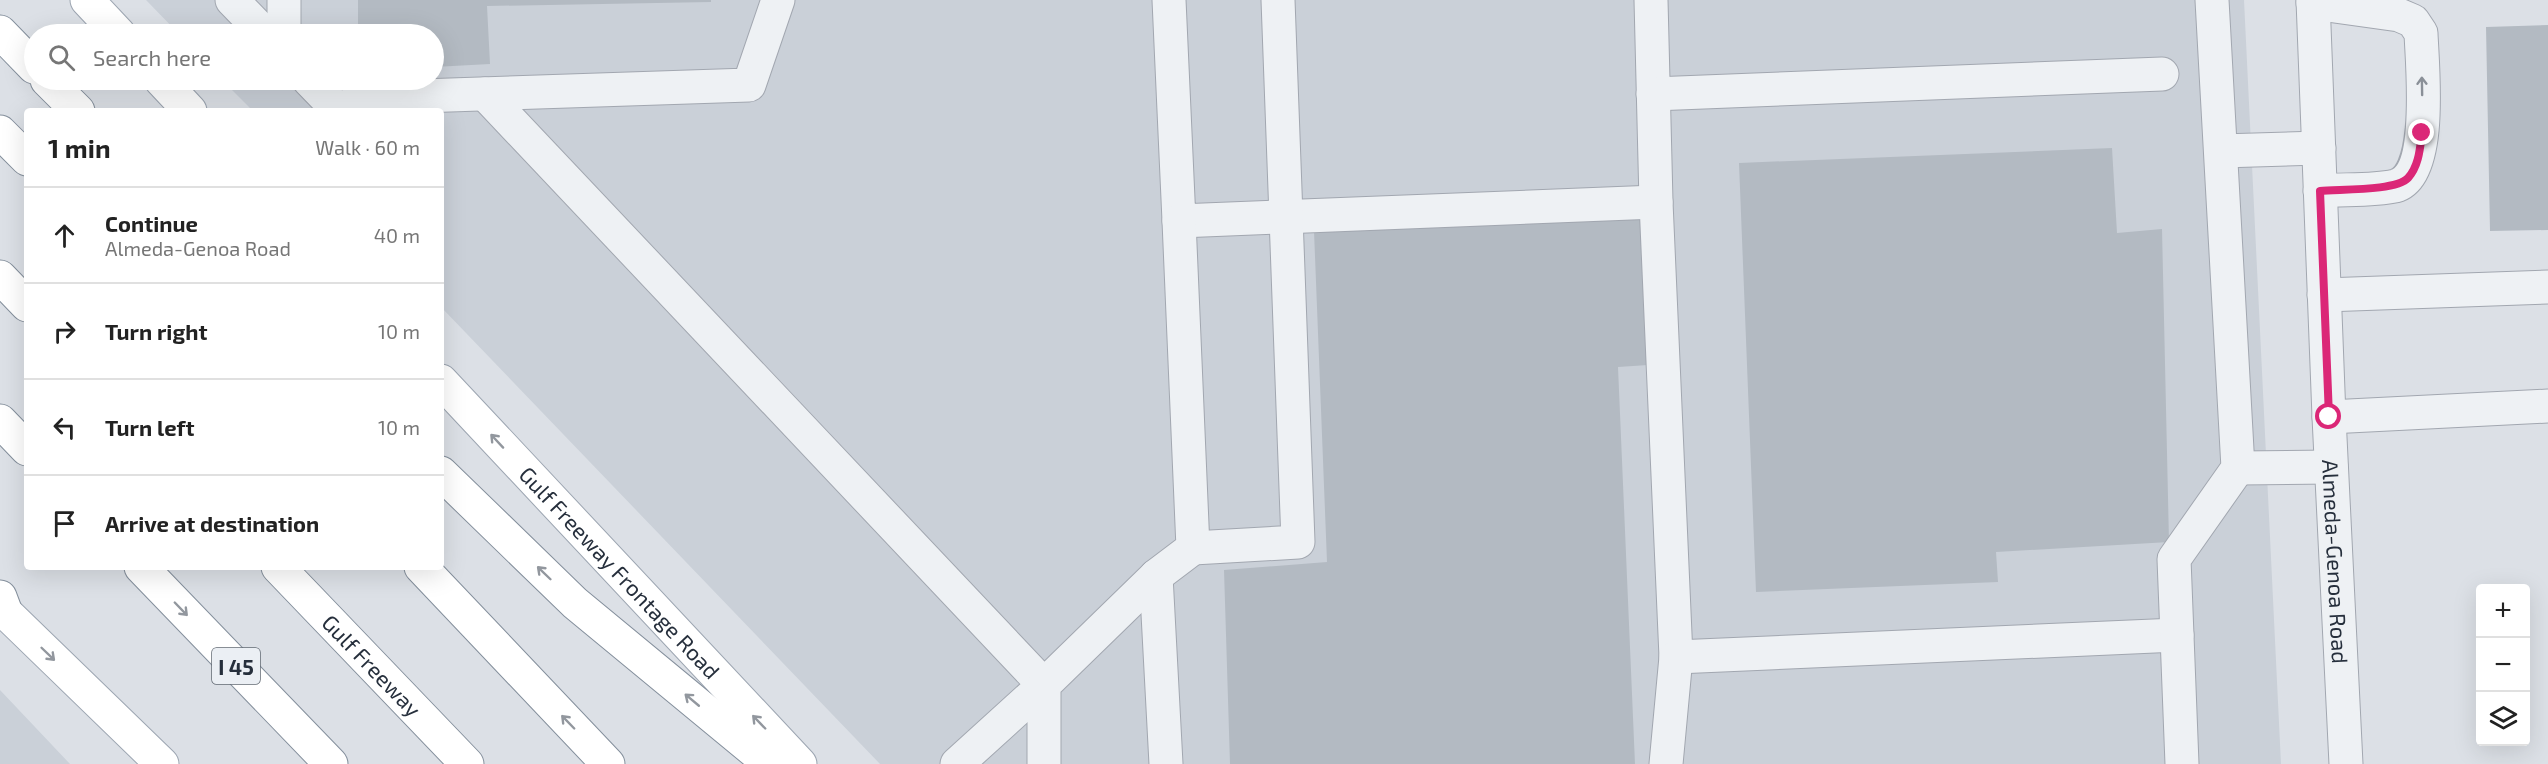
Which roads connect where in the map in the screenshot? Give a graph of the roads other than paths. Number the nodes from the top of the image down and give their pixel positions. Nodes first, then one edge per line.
1 (87, 0) edge
2 (232, 0) edge
3 (284, 0) edge
4 (778, 0) edge
5 (1169, 0) edge
6 (1278, 0) edge
7 (1651, 0) edge
8 (2212, 0) edge
9 (2313, 1) edge
10 (110, 24) edge
11 (255, 24) edge
12 (284, 24) edge
13 (0, 32) edge
14 (24, 57) edge
15 (2162, 74) dead end
16 (57, 90) edge
17 (170, 90) edge
18 (319, 90) edge
19 (485, 94) junction
20 (1653, 94) junction
21 (75, 108) edge
22 (187, 108) edge
23 (337, 108) edge
24 (345, 108) edge
25 (0, 132) edge
26 (2319, 148) junction
27 (2221, 151) junction
28 (24, 156) edge
29 (2320, 191) junction
30 (1656, 202) junction
31 (1287, 217) junction
32 (1179, 221) junction
33 (0, 277) edge
34 (2548, 287) edge
35 (2324, 295) junction
36 (24, 302) edge
37 (444, 384) edge
38 (2548, 406) edge
39 (2329, 417) junction
40 (0, 421) edge
41 (24, 446) edge
42 (2331, 467) junction
43 (2238, 468) junction
44 (444, 476) edge
45 (1193, 548) junction
46 (144, 570) edge
47 (281, 570) edge
48 (424, 570) edge
49 (1156, 576) junction
50 (2, 606) edge
51 (2177, 635) junction
52 (1676, 657) junction
53 (1044, 684) junction
54 (153, 760) edge
55 (331, 764) edge
56 (467, 764) edge
57 (608, 764) edge
58 (770, 764) edge
59 (800, 764) edge
60 (957, 764) edge
61 (1044, 764) edge
62 (1166, 764) edge
63 (1666, 764) edge
64 (2182, 764) edge
65 (2346, 764) edge

1 - 10 main road
2 - 11 street
3 - 12 street
4 - 19 street
5 - 32 street
6 - 31 street
7 - 20 street
8 - 27 street
9 - 26 street, Almeda-Genoa Road
29 -> 9 street
13 - 14 main road
15 - 20 street
16 - 21 main road
17 - 22 main road
18 - 23 street
19 - 24 street
19 - 53 street
20 - 30 street
25 - 28 main road
26 - 27 street
26 - 29 street, Almeda-Genoa Road
27 - 43 street
29 - 35 street, Almeda-Genoa Road
30 - 31 street
30 - 52 street
31 - 32 street
31 - 45 street
32 - 45 street
33 - 36 main road
34 - 35 street
35 - 39 street, Almeda-Genoa Road
59 -> 37 main road, Gulf Freeway Frontage Road
38 - 39 street
39 - 42 street, Almeda-Genoa Road
40 - 41 main road
42 - 43 street
42 - 65 street, Almeda-Genoa Road
43 - 51 street
58 -> 44 main road
45 - 49 street
46 -> 55 main road, I 45
47 - 56 main road, Gulf Freeway
57 -> 48 main road
49 - 53 street
49 - 62 street
50 -> 54 main road
51 - 52 street
51 - 64 street
52 - 63 street
53 - 60 street
53 - 61 street

